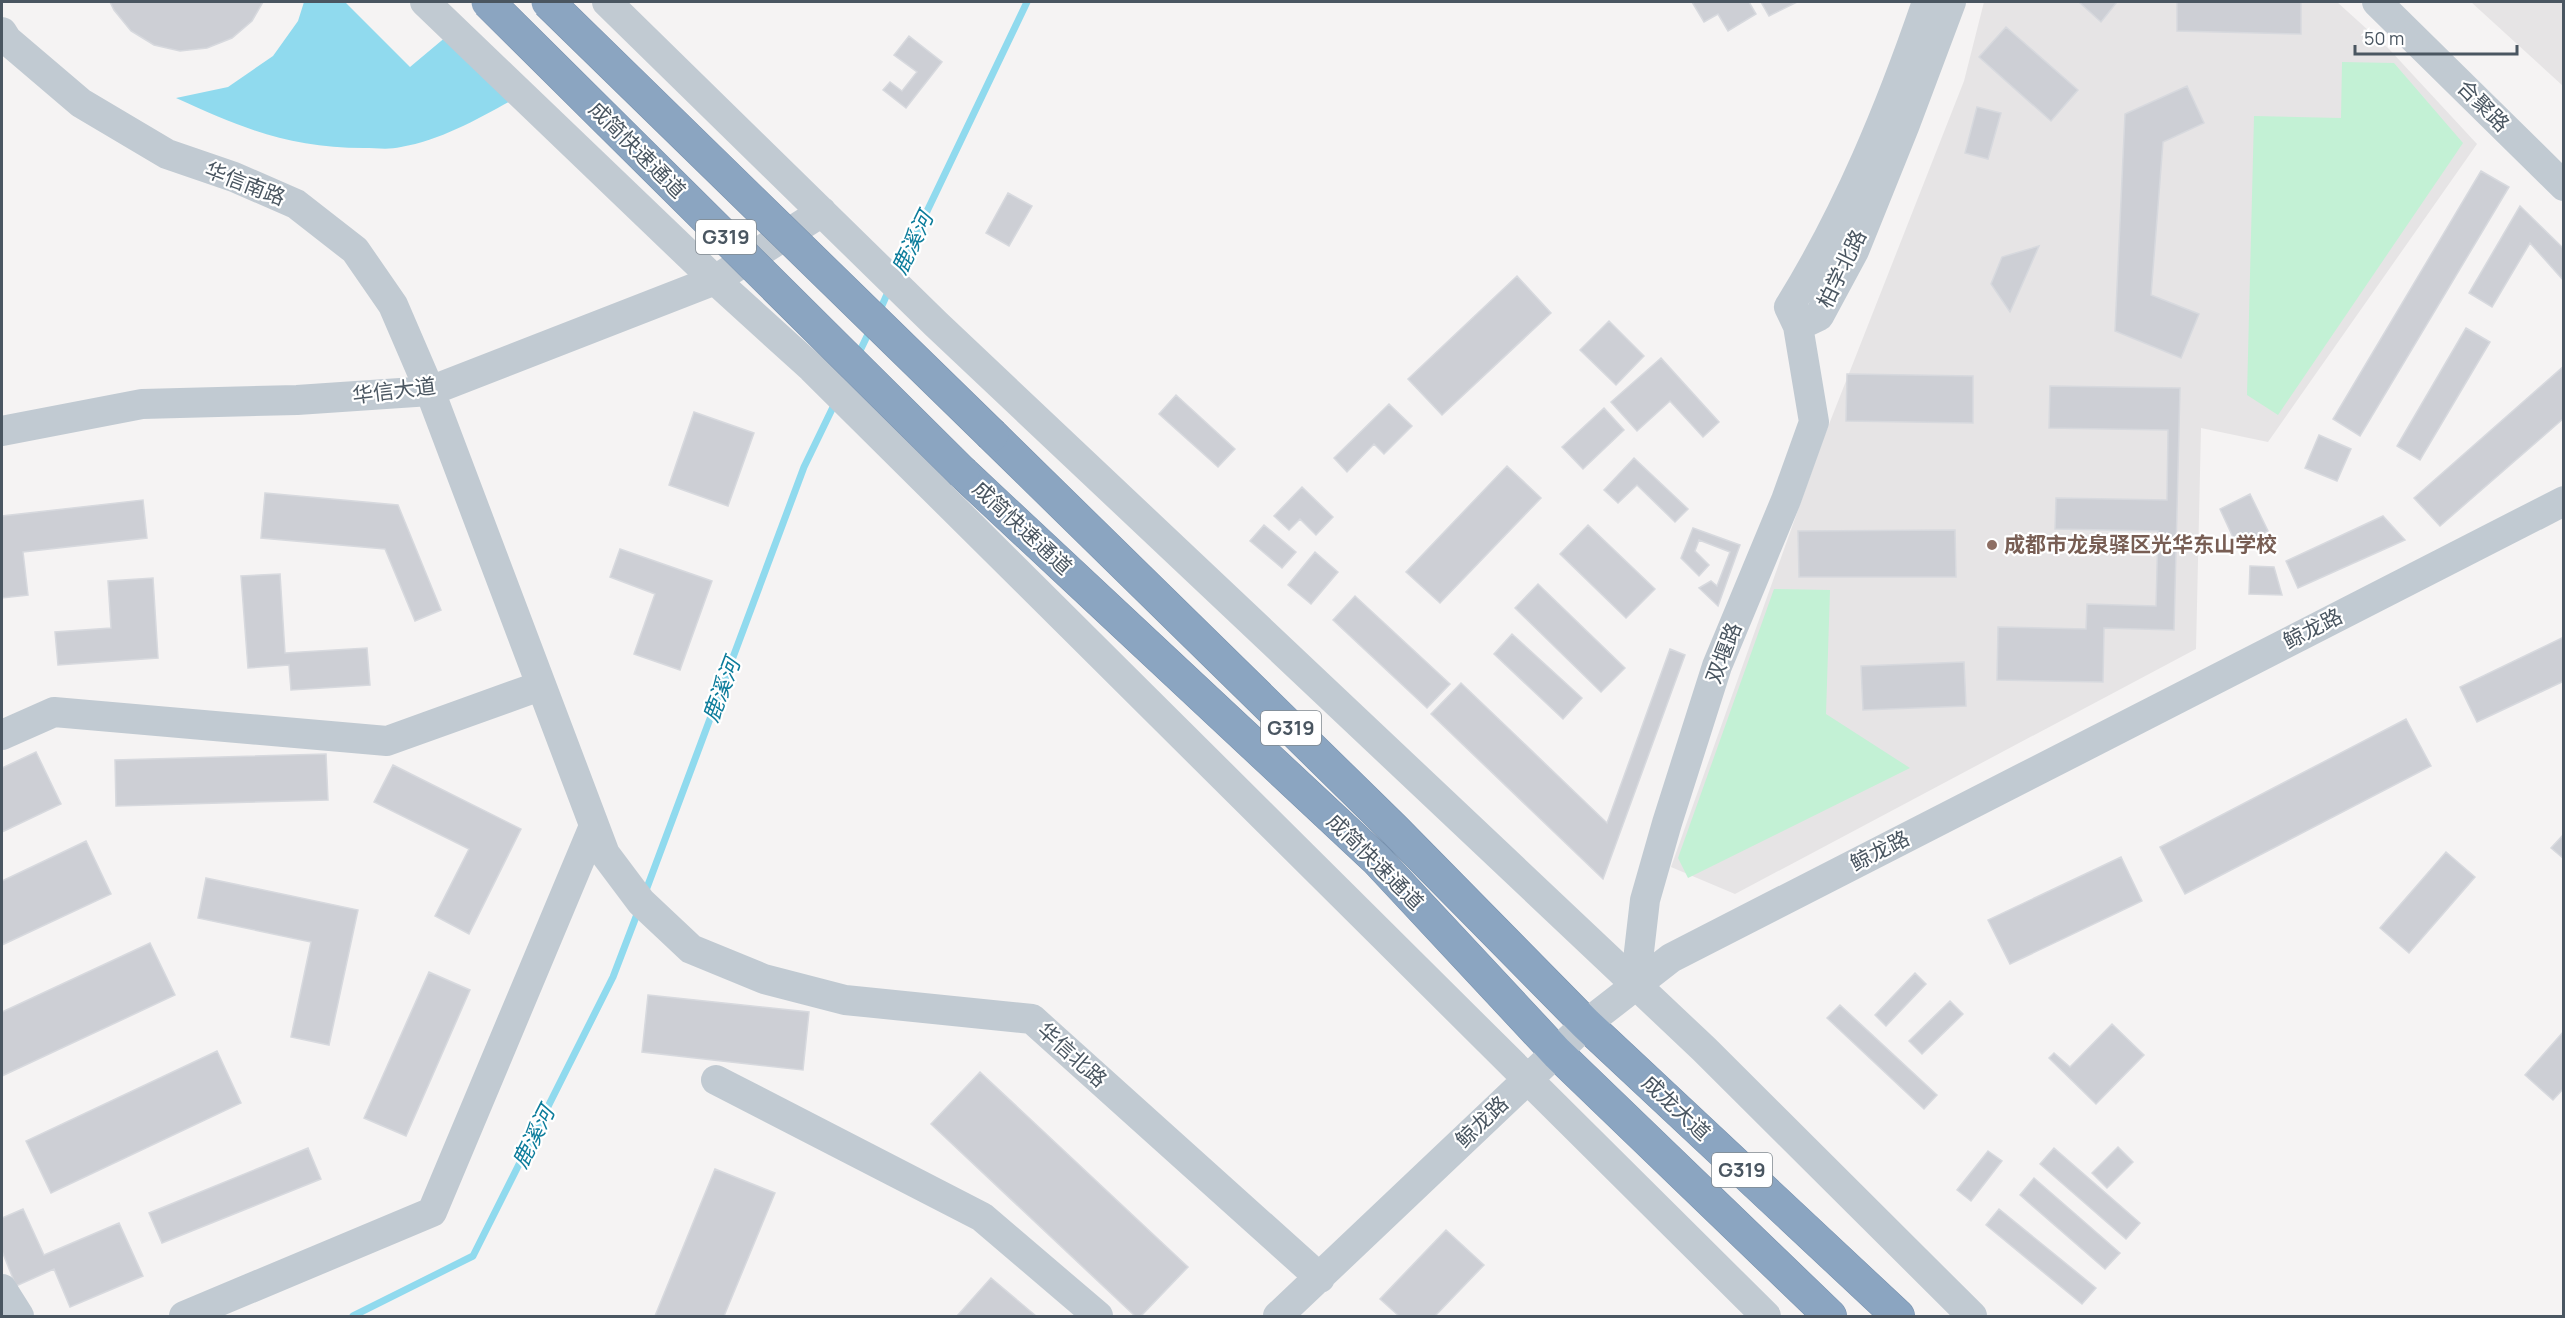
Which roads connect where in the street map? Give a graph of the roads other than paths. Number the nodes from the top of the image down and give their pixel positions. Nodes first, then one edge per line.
1 (425, 2) edge
2 (488, 2) edge
3 (548, 2) edge
4 (607, 2) edge
5 (1927, 2) edge
6 (1951, 2) edge
7 (2377, 2) edge
8 (2, 32) edge
9 (2564, 186) edge
10 (822, 212) junction
11 (715, 280) junction
12 (1798, 326) junction
13 (430, 391) junction
14 (2, 430) edge
15 (2564, 501) edge
16 (540, 686) junction
17 (2, 735) edge
18 (594, 826) junction
19 (691, 949) joint
20 (1635, 986) junction
21 (1586, 1024) junction
22 (1557, 1053) junction
23 (1526, 1079) junction
24 (716, 1080) dead end
25 (1320, 1278) junction
26 (2, 1289) edge
27 (19, 1317) edge
28 (184, 1317) edge
29 (1098, 1317) edge
30 (1278, 1317) edge
31 (1766, 1317) edge
32 (1830, 1317) edge
33 (1898, 1317) edge
34 (1972, 1317) edge

1 - 11 street
2 - 22 highway, 成简快速通道 / G319, bridge
3 - 21 highway, 成简快速通道 / G319, bridge
4 - 10 street
5 - 12 street, 柏学北路
6 - 12 street, 柏学北路
7 - 9 street, 合聚路
8 - 13 street, 华信南路
10 - 11 street, 华信大道
10 - 20 street
11 - 13 street, 华信大道
11 - 23 street
12 - 20 street, 双堰路
13 - 14 street, 华信大道
13 - 16 street, 华信南路
15 - 20 street, 鲸龙路
16 - 17 street
16 - 18 street, 华信南路
18 - 19 street, 华信南路
18 - 28 street
19 - 25 street, 华信北路
20 - 21 street, 鲸龙路
20 - 34 street
21 - 22 street, 鲸龙路
21 - 33 highway, 成龙大道 / G319
22 - 23 street, 鲸龙路
22 - 32 highway, 成龙大道 / G319
23 - 25 street, 鲸龙路
23 - 31 street
24 - 29 street
25 - 30 street, 鲸龙路
26 - 27 street

